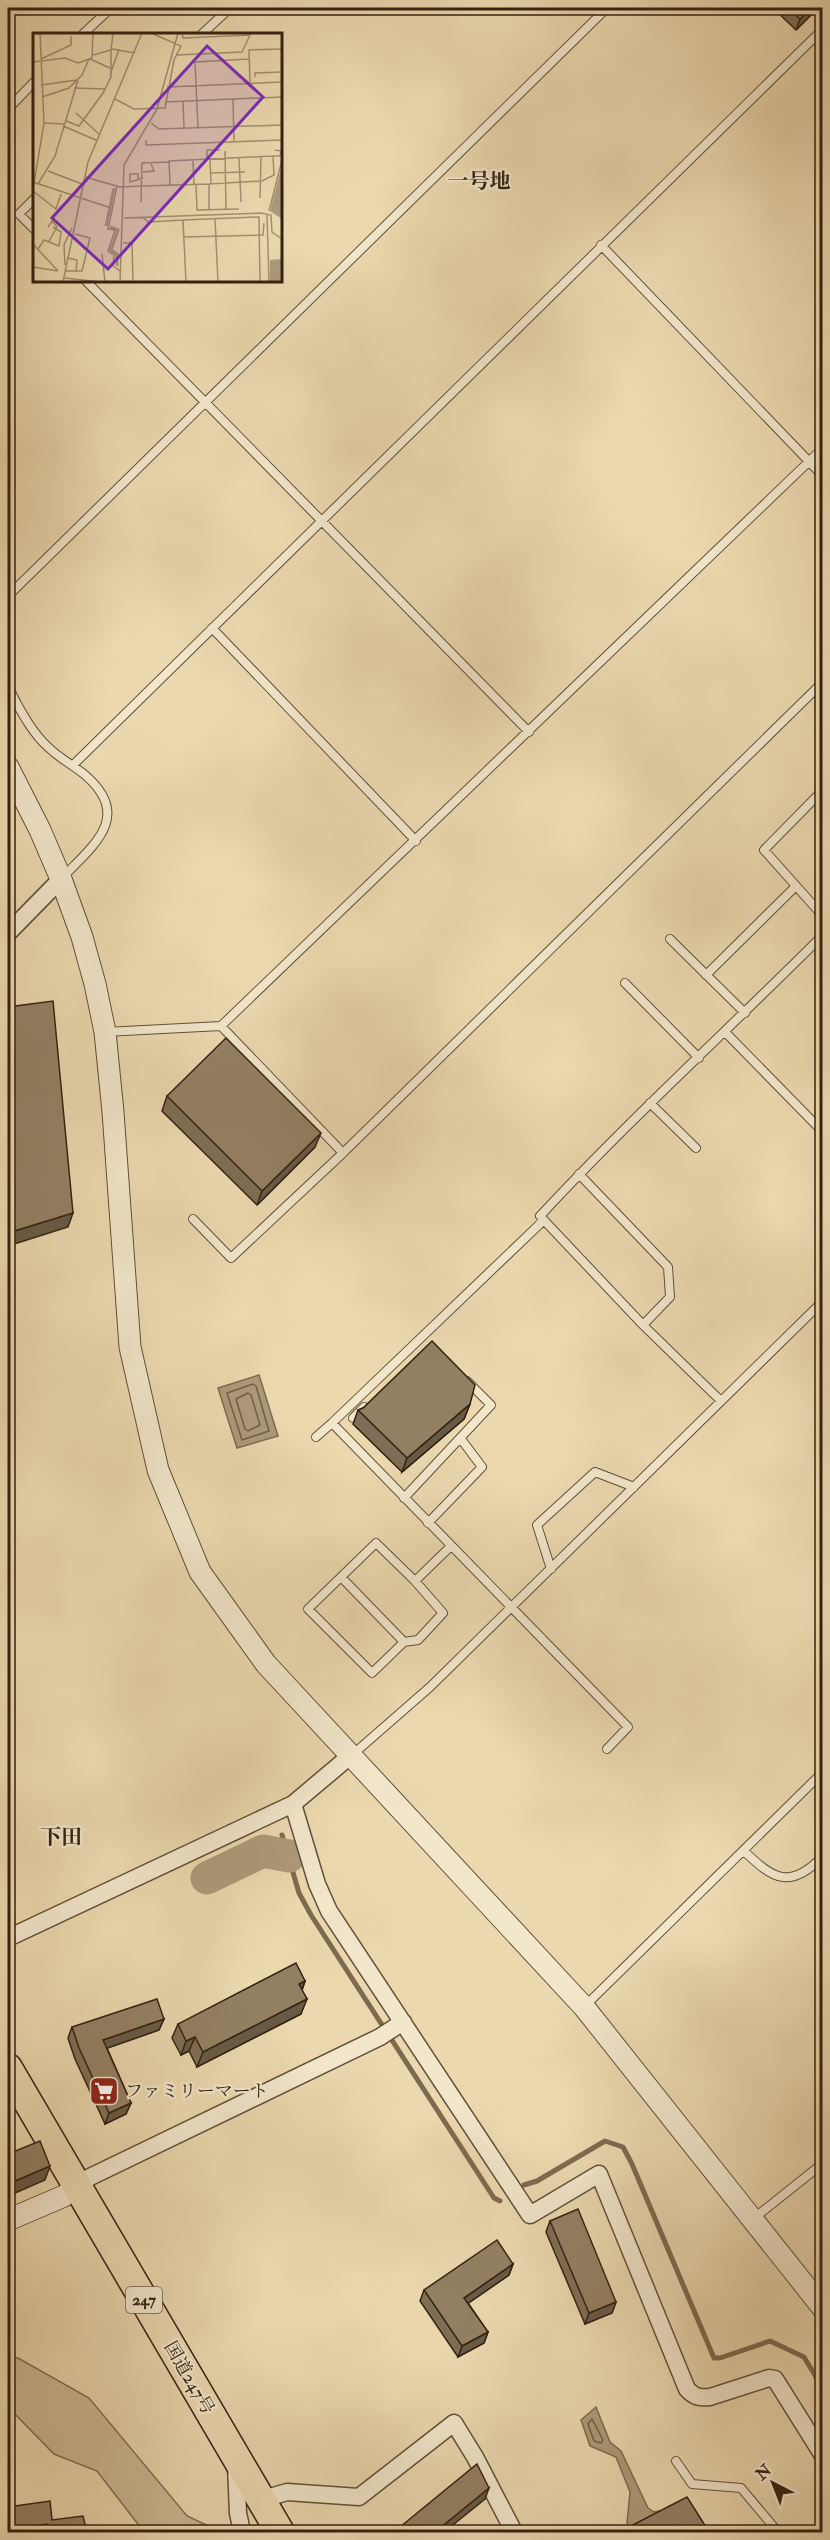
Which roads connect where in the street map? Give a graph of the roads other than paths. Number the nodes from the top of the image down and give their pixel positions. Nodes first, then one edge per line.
1 (111, 8) edge
2 (230, 8) edge
3 (607, 8) edge
4 (822, 30) edge
5 (84, 33) edge
6 (203, 33) edge
7 (33, 83) edge
8 (8, 109) edge
9 (33, 200) edge
10 (33, 228) edge
11 (601, 245) junction
12 (87, 282) edge
13 (205, 402) junction
14 (822, 449) edge
15 (810, 461) junction
16 (822, 475) edge
17 (321, 520) junction
18 (8, 596) edge
19 (212, 628) junction
20 (822, 683) edge
21 (8, 686) edge
22 (529, 732) junction
23 (73, 765) junction
24 (8, 767) edge
25 (822, 791) edge
26 (416, 841) junction
27 (61, 879) junction
28 (795, 887) junction
29 (822, 915) edge
30 (8, 933) edge
31 (822, 936) edge
32 (670, 939) dead end
33 (706, 975) junction
34 (625, 983) dead end
35 (745, 1013) junction
36 (221, 1026) junction
37 (105, 1032) junction
38 (725, 1032) junction
39 (699, 1058) junction
40 (650, 1103) junction
41 (822, 1131) edge
42 (696, 1148) dead end
43 (343, 1153) junction
44 (579, 1174) junction
45 (193, 1218) dead end
46 (544, 1220) junction
47 (822, 1302) edge
48 (643, 1324) junction
49 (460, 1375) edge
50 (721, 1401) junction
51 (369, 1402) edge
52 (352, 1418) dead end
53 (332, 1423) junction
54 (316, 1437) dead end
55 (461, 1439) junction
56 (634, 1487) junction
57 (404, 1498) junction
58 (428, 1523) junction
59 (451, 1546) junction
60 (550, 1569) junction
61 (341, 1577) junction
62 (415, 1581) junction
63 (510, 1608) junction
64 (404, 1642) junction
65 (607, 1749) dead end
66 (350, 1756) junction
67 (822, 1773) edge
68 (293, 1804) junction
69 (744, 1851) junction
70 (822, 1857) edge
71 (8, 1938) edge
72 (585, 2007) junction
73 (399, 2025) junction
74 (8, 2068) edge
75 (822, 2164) edge
76 (78, 2186) junction
77 (753, 2218) junction
78 (8, 2220) edge
79 (822, 2307) edge
80 (822, 2454) edge
81 (236, 2457) junction
82 (676, 2461) dead end
83 (260, 2500) junction
84 (242, 2532) edge
85 (280, 2532) edge
86 (514, 2532) edge
87 (778, 2532) edge

1 - 5 lane
2 - 6 lane
3 - 13 lane
4 - 11 lane
7 - 8 lane
9 - 10 lane
11 - 15 lane
11 - 17 lane
12 - 13 lane
13 - 17 lane
13 - 18 lane
14 - 15 lane
15 - 16 lane
15 - 22 lane
17 - 19 lane
17 - 22 lane
19 - 23 lane
19 - 26 lane
20 - 43 lane
21 - 23 lane
22 - 26 lane
23 - 27 lane
24 - 27 street
25 - 28 lane
26 - 36 lane
27 - 30 street
27 - 37 street
28 - 29 lane
28 - 33 lane
31 - 35 lane
32 - 33 lane
33 - 35 lane
34 - 39 lane
35 - 38 lane
36 - 37 lane
36 - 43 lane
37 - 66 street
38 - 39 lane
38 - 41 lane
39 - 40 lane
40 - 42 lane
40 - 44 lane
43 - 45 lane
44 - 46 lane
44 - 48 lane
46 - 48 lane
46 - 53 lane
47 - 50 lane
48 - 50 lane
49 - 55 lane
50 - 56 lane
51 - 52 lane
53 - 54 lane
53 - 57 lane
55 - 57 lane
55 - 58 lane
56 - 60 lane
56 - 60 lane
57 - 58 lane
58 - 59 lane
59 - 62 lane
59 - 63 lane
60 - 63 lane
61 - 62 lane
61 - 64 lane
61 - 64 lane
62 - 64 lane
63 - 65 lane
63 - 66 lane
66 - 68 street
66 - 72 street
67 - 69 lane
68 - 71 street
68 - 73 street
69 - 70 lane
69 - 72 lane
72 - 77 street
73 - 76 street
73 - 80 street
74 - 76 highway, 国道247号 / 247
75 - 77 lane
76 - 78 street
76 - 81 highway, 国道247号 / 247
77 - 79 street
81 - 83 highway, 国道247号 / 247
81 - 84 street
82 - 87 lane
83 - 85 highway, 国道247号 / 247
83 - 86 street

